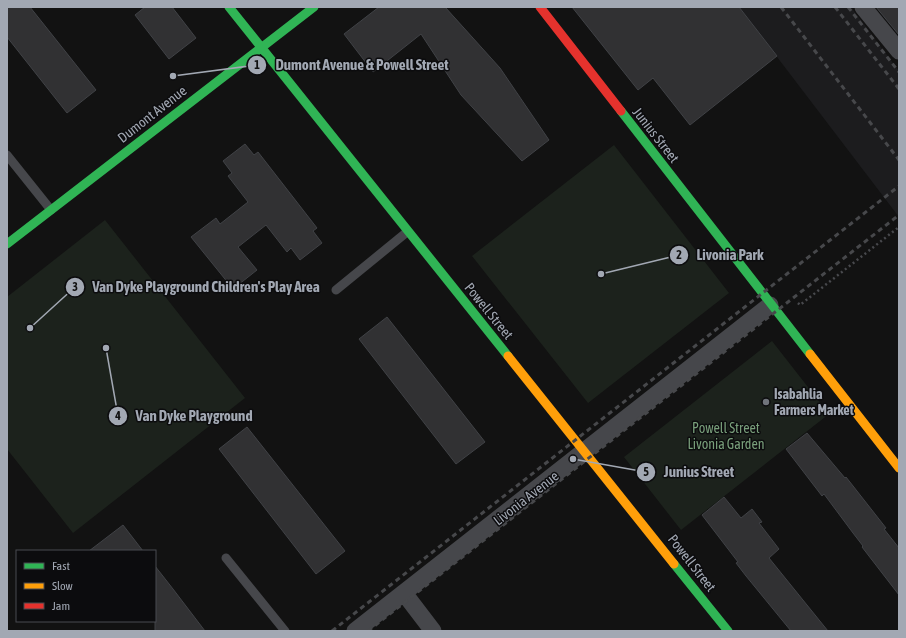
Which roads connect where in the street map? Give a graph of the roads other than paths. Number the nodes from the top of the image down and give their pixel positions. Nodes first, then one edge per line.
1 (229, 7) edge
2 (314, 7) edge
3 (540, 7) edge
4 (863, 7) edge
5 (261, 48) junction
6 (899, 51) edge
7 (7, 155) edge
8 (51, 210) junction
9 (406, 232) junction
10 (7, 244) edge
11 (336, 290) dead end
12 (770, 305) junction
13 (586, 451) junction
14 (899, 468) edge
15 (226, 558) dead end
16 (404, 593) junction
17 (285, 631) edge
18 (355, 631) edge
19 (433, 631) edge
20 (728, 631) edge

1 - 5 street, Powell Street
2 - 5 street, Dumont Avenue
3 - 12 street, Junius Street
4 - 6 street
5 - 8 street, Dumont Avenue
5 - 9 street, Powell Street
7 - 8 lane
8 - 10 street, Dumont Avenue
9 - 11 lane
9 - 13 street, Powell Street
12 - 13 street, Livonia Avenue
12 - 14 street, Junius Street
13 - 16 street, Livonia Avenue
13 - 20 street, Powell Street
15 - 17 lane
16 - 18 street, Livonia Avenue
16 - 19 street

